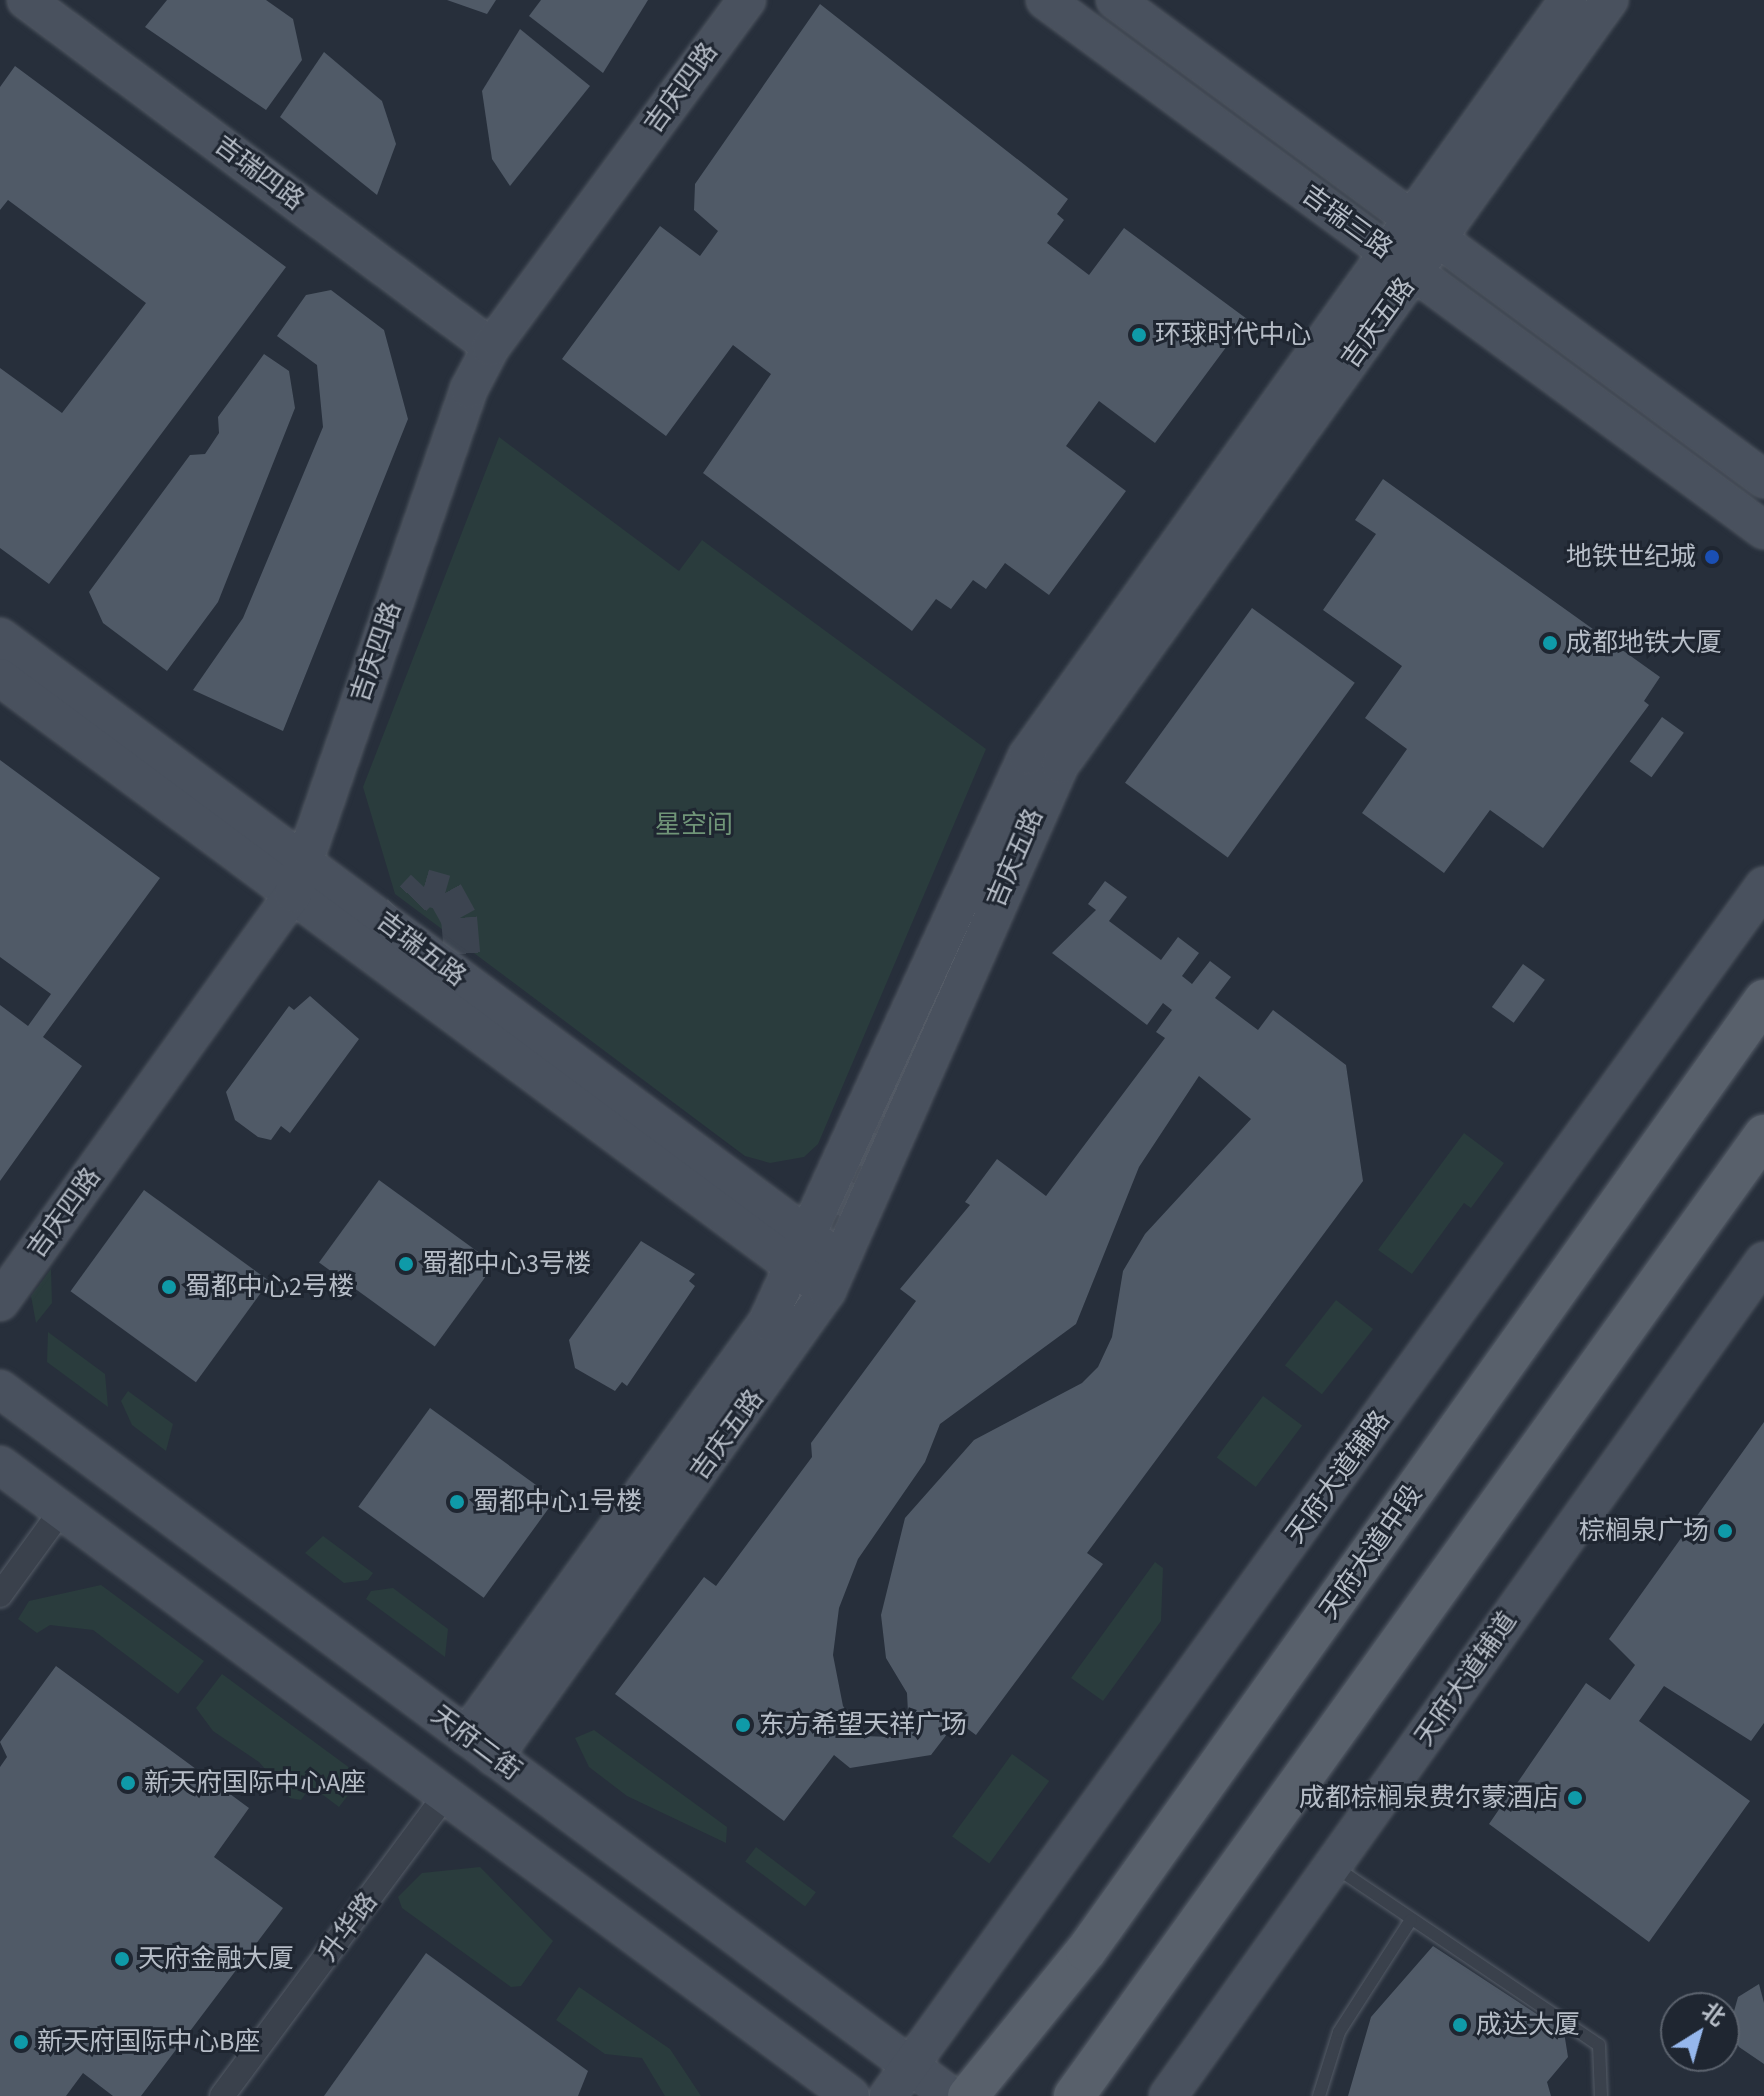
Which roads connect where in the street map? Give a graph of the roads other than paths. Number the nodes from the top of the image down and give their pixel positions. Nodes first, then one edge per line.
1 (26, 0) edge
2 (747, 0) edge
3 (1045, 0) edge
4 (1115, 0) edge
5 (1568, 0) edge
6 (1609, 0) edge
7 (1426, 227) junction
8 (1401, 262) junction
9 (491, 347) junction
10 (1764, 479) edge
11 (1764, 530) edge
12 (0, 637) edge
13 (0, 677) edge
14 (298, 878) junction
15 (1764, 886) edge
16 (1764, 1000) edge
17 (1764, 1135) edge
18 (802, 1252) junction
19 (1764, 1261) edge
20 (834, 1276) junction
21 (0, 1302) edge
22 (0, 1389) edge
23 (0, 1465) edge
24 (61, 1511) junction
25 (0, 1595) edge
26 (480, 1746) junction
27 (445, 1796) junction
28 (1333, 1866) junction
29 (1411, 1920) junction
30 (910, 2065) junction
31 (222, 2096) edge
32 (851, 2096) edge
33 (888, 2096) edge
34 (951, 2096) edge
35 (968, 2096) edge
36 (1074, 2096) edge
37 (1168, 2096) edge
38 (1319, 2096) edge
39 (1601, 2096) edge

1 - 9 street, 吉瑞四路
2 - 9 street, 吉庆四路
3 - 8 street, 吉瑞三路
4 - 7 street, 吉瑞三路
5 - 7 street, 吉庆五路
6 - 7 street, 吉庆五路
7 - 8 street, 吉庆五路
7 - 10 street, 吉瑞三路
8 - 11 street, 吉瑞三路
8 - 18 street, 吉庆五路
8 - 20 street, 吉庆五路
9 - 14 street, 吉庆四路
12 - 14 street, 吉瑞五路
13 - 14 street, 吉瑞五路
14 - 18 street, 吉瑞五路
14 - 18 street, 吉瑞五路
14 - 21 street, 吉庆四路
15 - 30 street, 天府大道辅路
16 - 35 main road, 天府大道中段
17 - 36 main road
18 - 20 street, 吉瑞五路
18 - 26 street, 吉庆五路
19 - 28 street, 天府大道辅道
20 - 26 street, 吉庆五路
22 - 26 street, 天府二街
23 - 24 street
24 - 25 street
24 - 27 street
26 - 30 street, 天府二街
27 - 31 street, 升华路
27 - 32 street
28 - 29 lane
28 - 37 street, 天府大道辅道
29 - 38 lane
29 - 39 lane
30 - 33 street
30 - 34 street, 天府二街

